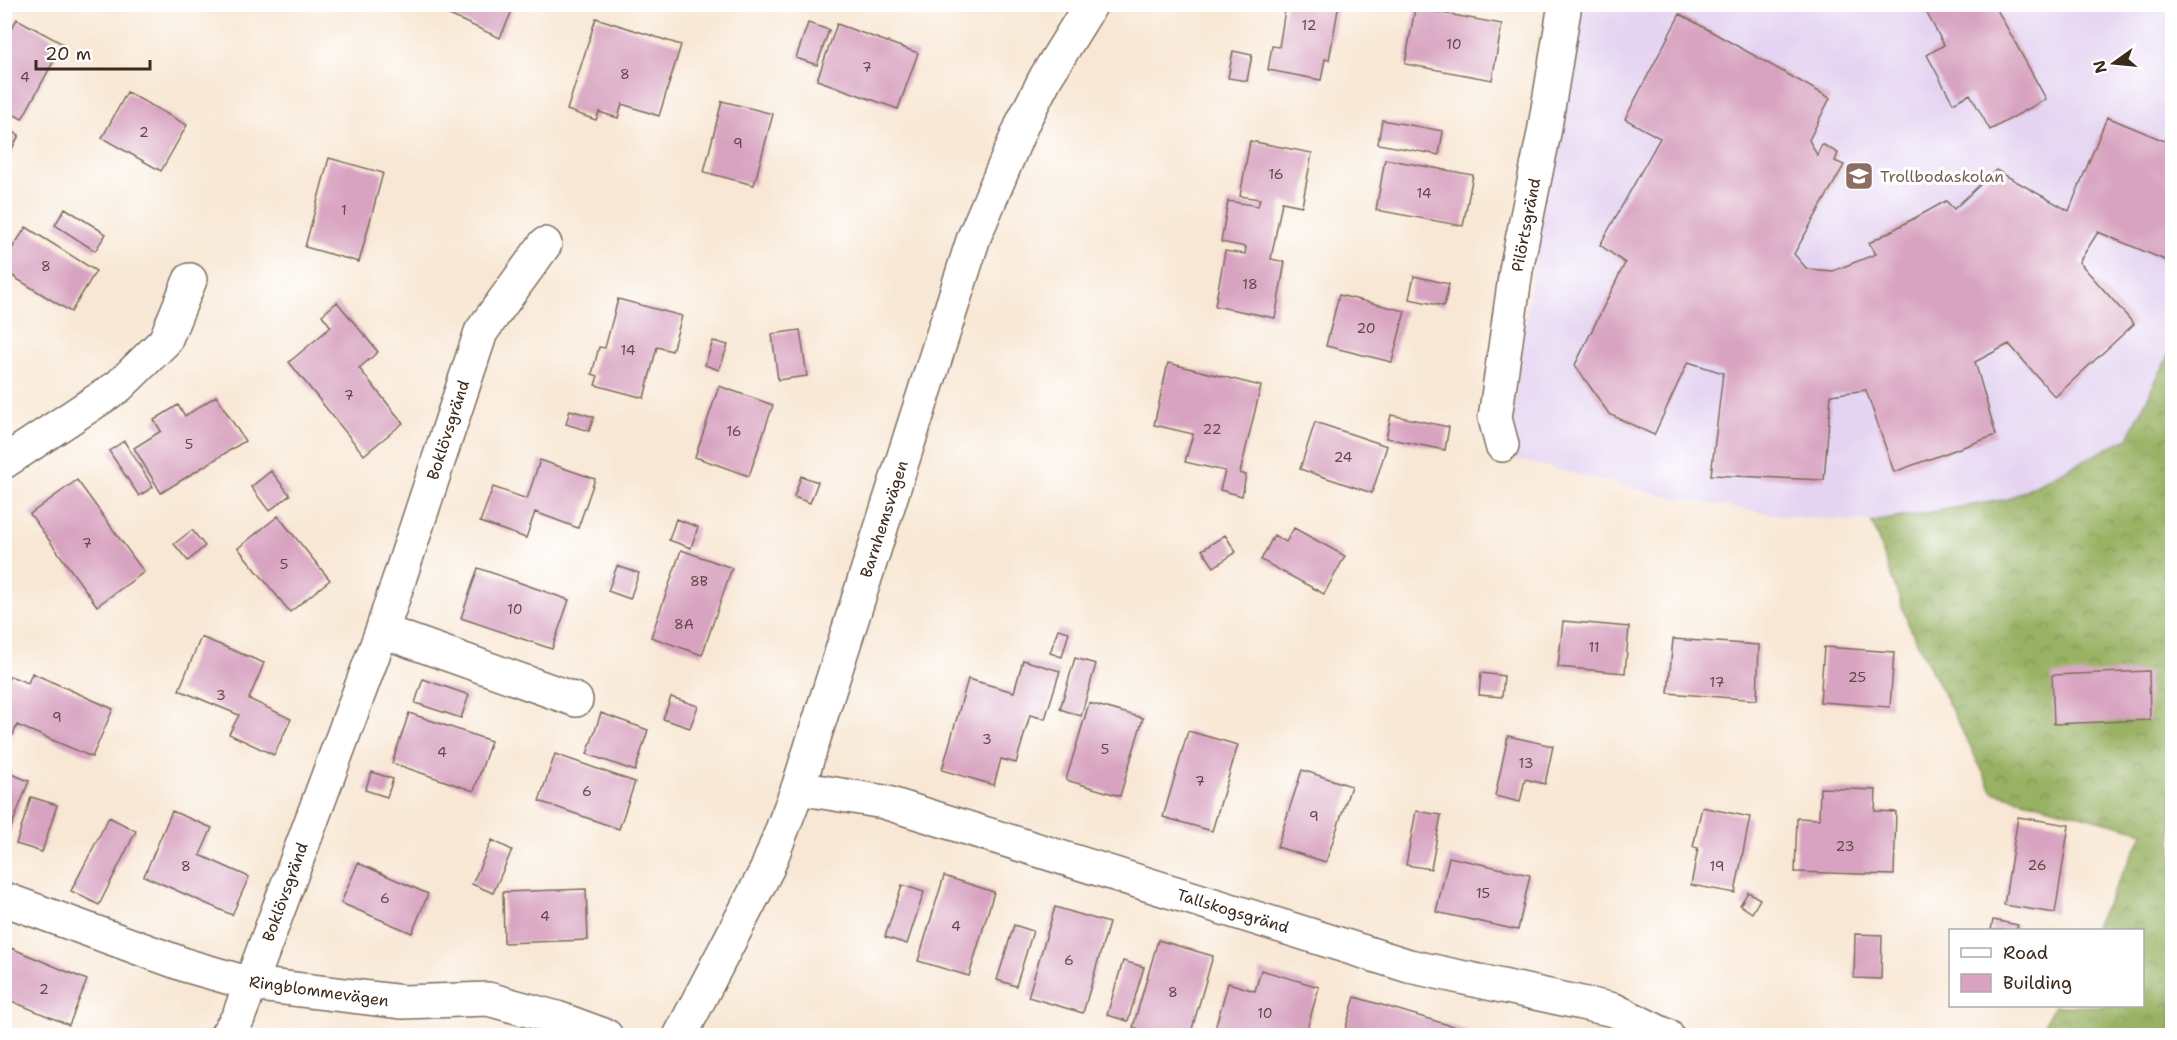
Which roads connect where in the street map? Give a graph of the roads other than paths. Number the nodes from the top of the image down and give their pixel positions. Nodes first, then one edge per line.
1 (1091, 4) edge
2 (1565, 4) edge
3 (544, 244) dead end
4 (190, 280) dead end
5 (1502, 445) dead end
6 (4, 462) edge
7 (382, 632) junction
8 (576, 700) dead end
9 (798, 788) junction
10 (4, 899) edge
11 (251, 984) junction
12 (226, 1035) edge
13 (606, 1035) edge
14 (680, 1035) edge
15 (1667, 1035) edge

1 - 9 street, Barnhemsvägen
2 - 5 street, Pilörtsgränd
3 - 7 street, Boklövsgränd
4 - 6 street
7 - 8 street
7 - 11 street, Boklövsgränd
9 - 14 street, Barnhemsvägen
9 - 15 street, Tallskogsgränd
10 - 11 street, Ringblommevägen
11 - 12 street, Boklövsgränd
11 - 13 street, Ringblommevägen

